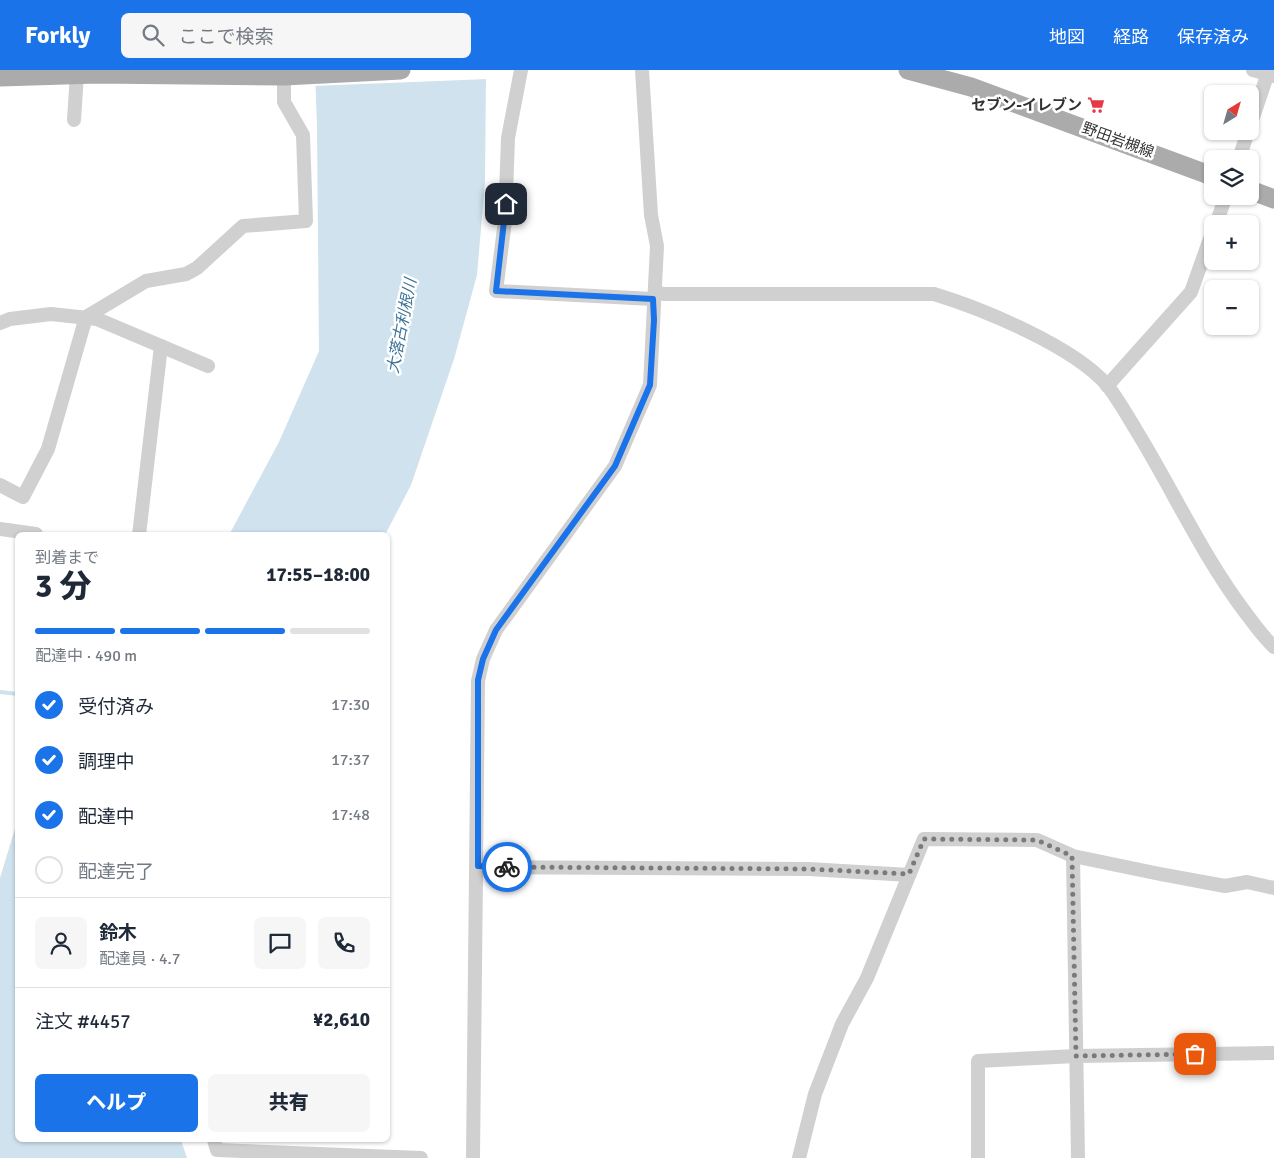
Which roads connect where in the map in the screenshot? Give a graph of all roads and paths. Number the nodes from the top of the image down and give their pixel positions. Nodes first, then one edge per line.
1 (401, 70) edge
2 (522, 70) edge
3 (642, 70) edge
4 (908, 70) edge
5 (1253, 70) edge
6 (1270, 73) edge
7 (77, 74) junction
8 (0, 76) edge
9 (284, 76) junction
10 (1259, 102) edge
11 (74, 120) dead end
12 (1204, 173) edge
13 (1259, 193) edge
14 (1274, 199) edge
15 (1204, 255) edge
16 (654, 295) junction
17 (86, 316) junction
18 (0, 323) edge
19 (161, 346) junction
20 (208, 366) dead end
21 (1107, 386) junction
22 (0, 485) edge
23 (0, 529) edge
24 (22, 532) edge
25 (139, 532) edge
26 (1274, 647) edge
27 (1072, 856) junction
28 (478, 866) junction
29 (909, 874) junction
30 (1274, 888) edge
31 (1274, 1053) edge
32 (1076, 1056) junction
33 (217, 1149) edge
34 (421, 1158) edge
35 (473, 1158) edge
36 (799, 1158) edge
37 (978, 1158) edge
38 (1078, 1158) edge

1 - 9 main road
2 - 16 street
3 - 16 street
4 - 12 main road, 野田岩槻線
5 - 6 street
6 - 10 street
7 - 8 main road
7 - 9 main road
7 - 11 street
9 - 17 street
13 - 14 main road
15 - 21 street
16 - 21 street
16 - 28 street
17 - 18 street
17 - 19 street
17 - 22 street
19 - 20 street
19 - 25 street
21 - 26 street
23 - 24 street
27 - 29 street
27 - 30 street
27 - 32 street
28 - 29 street
28 - 35 street
29 - 36 street
31 - 32 street
32 - 37 street
32 - 38 street
33 - 34 street

